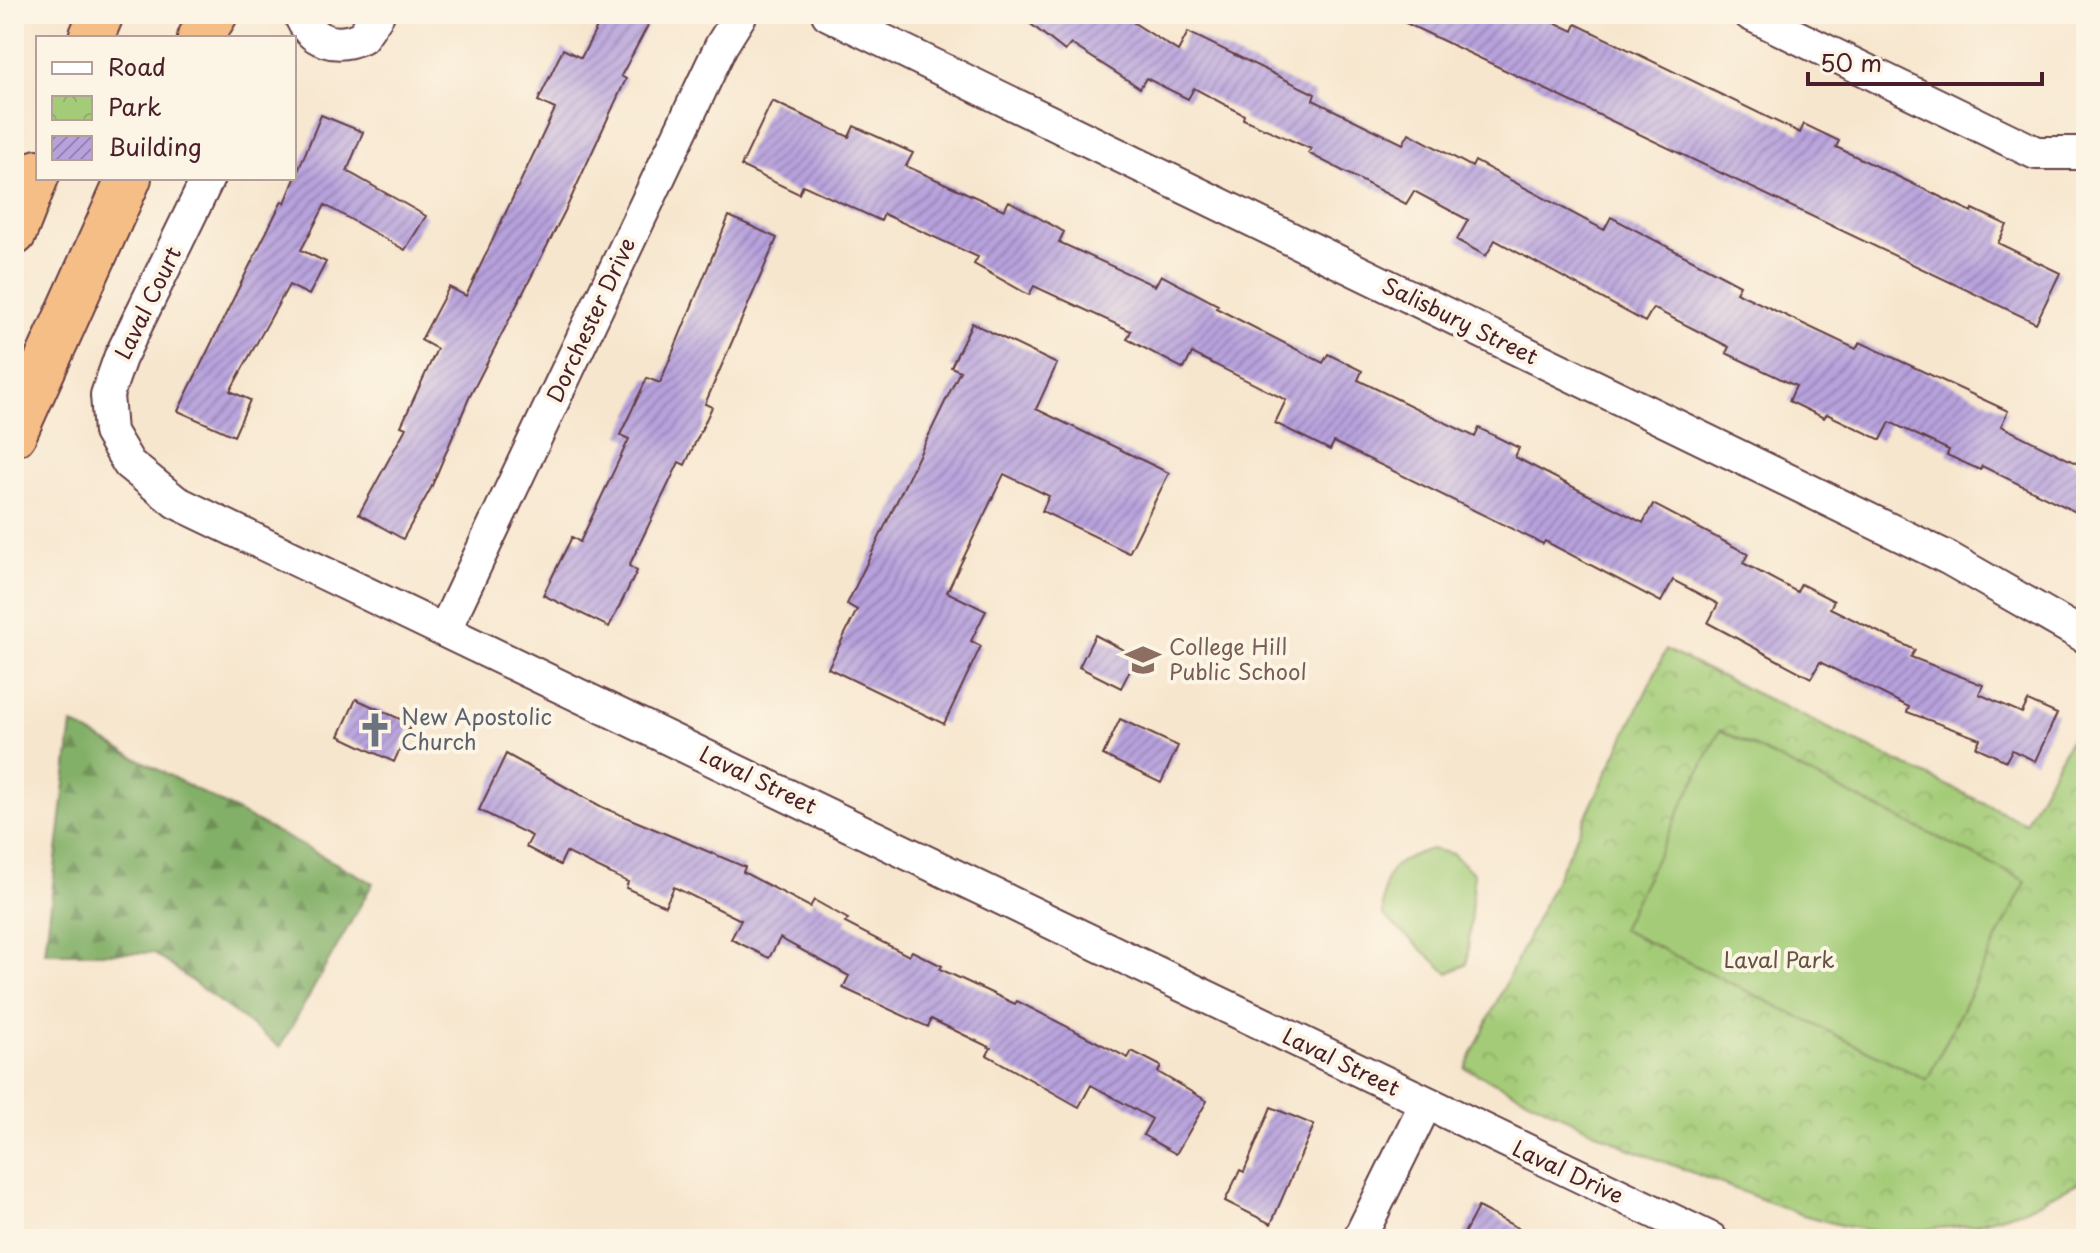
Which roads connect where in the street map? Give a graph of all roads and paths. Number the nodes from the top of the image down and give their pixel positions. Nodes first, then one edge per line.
1 (101, 14) edge
2 (215, 14) edge
3 (378, 14) edge
4 (741, 14) edge
5 (828, 14) edge
6 (1750, 14) edge
7 (299, 26) edge
8 (92, 36) edge
9 (201, 36) edge
10 (2086, 153) edge
11 (36, 177) edge
12 (128, 180) edge
13 (207, 180) edge
14 (14, 233) edge
15 (110, 432) joint
16 (14, 434) edge
17 (445, 629) junction
18 (2086, 637) edge
19 (1426, 1103) junction
20 (1359, 1239) edge
21 (1711, 1239) edge

1 - 8 highway
2 - 9 highway
3 - 7 street
4 - 17 street, Dorchester Drive
5 - 18 street, Salisbury Street
6 - 10 street
11 - 14 highway
12 - 16 highway
13 - 15 street, Laval Court
15 - 17 street, Laval Street
17 - 19 street, Laval Street
19 - 20 street
19 - 21 street, Laval Drive

